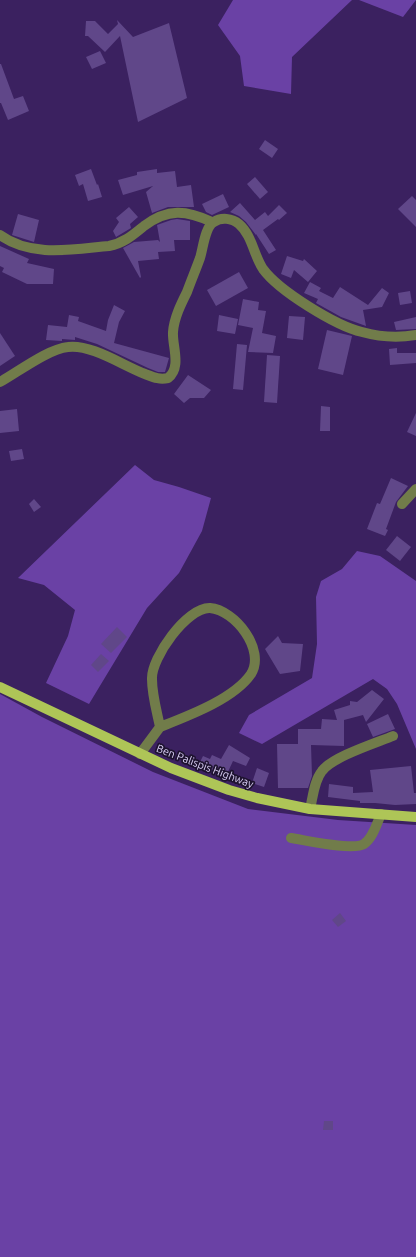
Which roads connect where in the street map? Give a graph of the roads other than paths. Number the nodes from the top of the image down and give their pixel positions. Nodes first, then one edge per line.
1 (212, 222) junction
2 (0, 236) edge
3 (416, 335) edge
4 (0, 382) edge
5 (416, 490) edge
6 (402, 504) dead end
7 (0, 687) edge
8 (160, 727) junction
9 (393, 736) dead end
10 (140, 754) junction
11 (310, 809) junction
12 (381, 814) junction
13 (416, 817) edge
14 (291, 838) dead end

1 - 2 street
1 - 3 street
1 - 4 street
5 - 6 street
7 - 10 main road, Ben Palispis Highway
8 - 8 street
8 - 10 street
9 - 11 street
10 - 11 main road, Ben Palispis Highway
11 - 12 main road, Ben Palispis Highway
12 - 13 main road, Ben Palispis Highway
12 - 14 street

